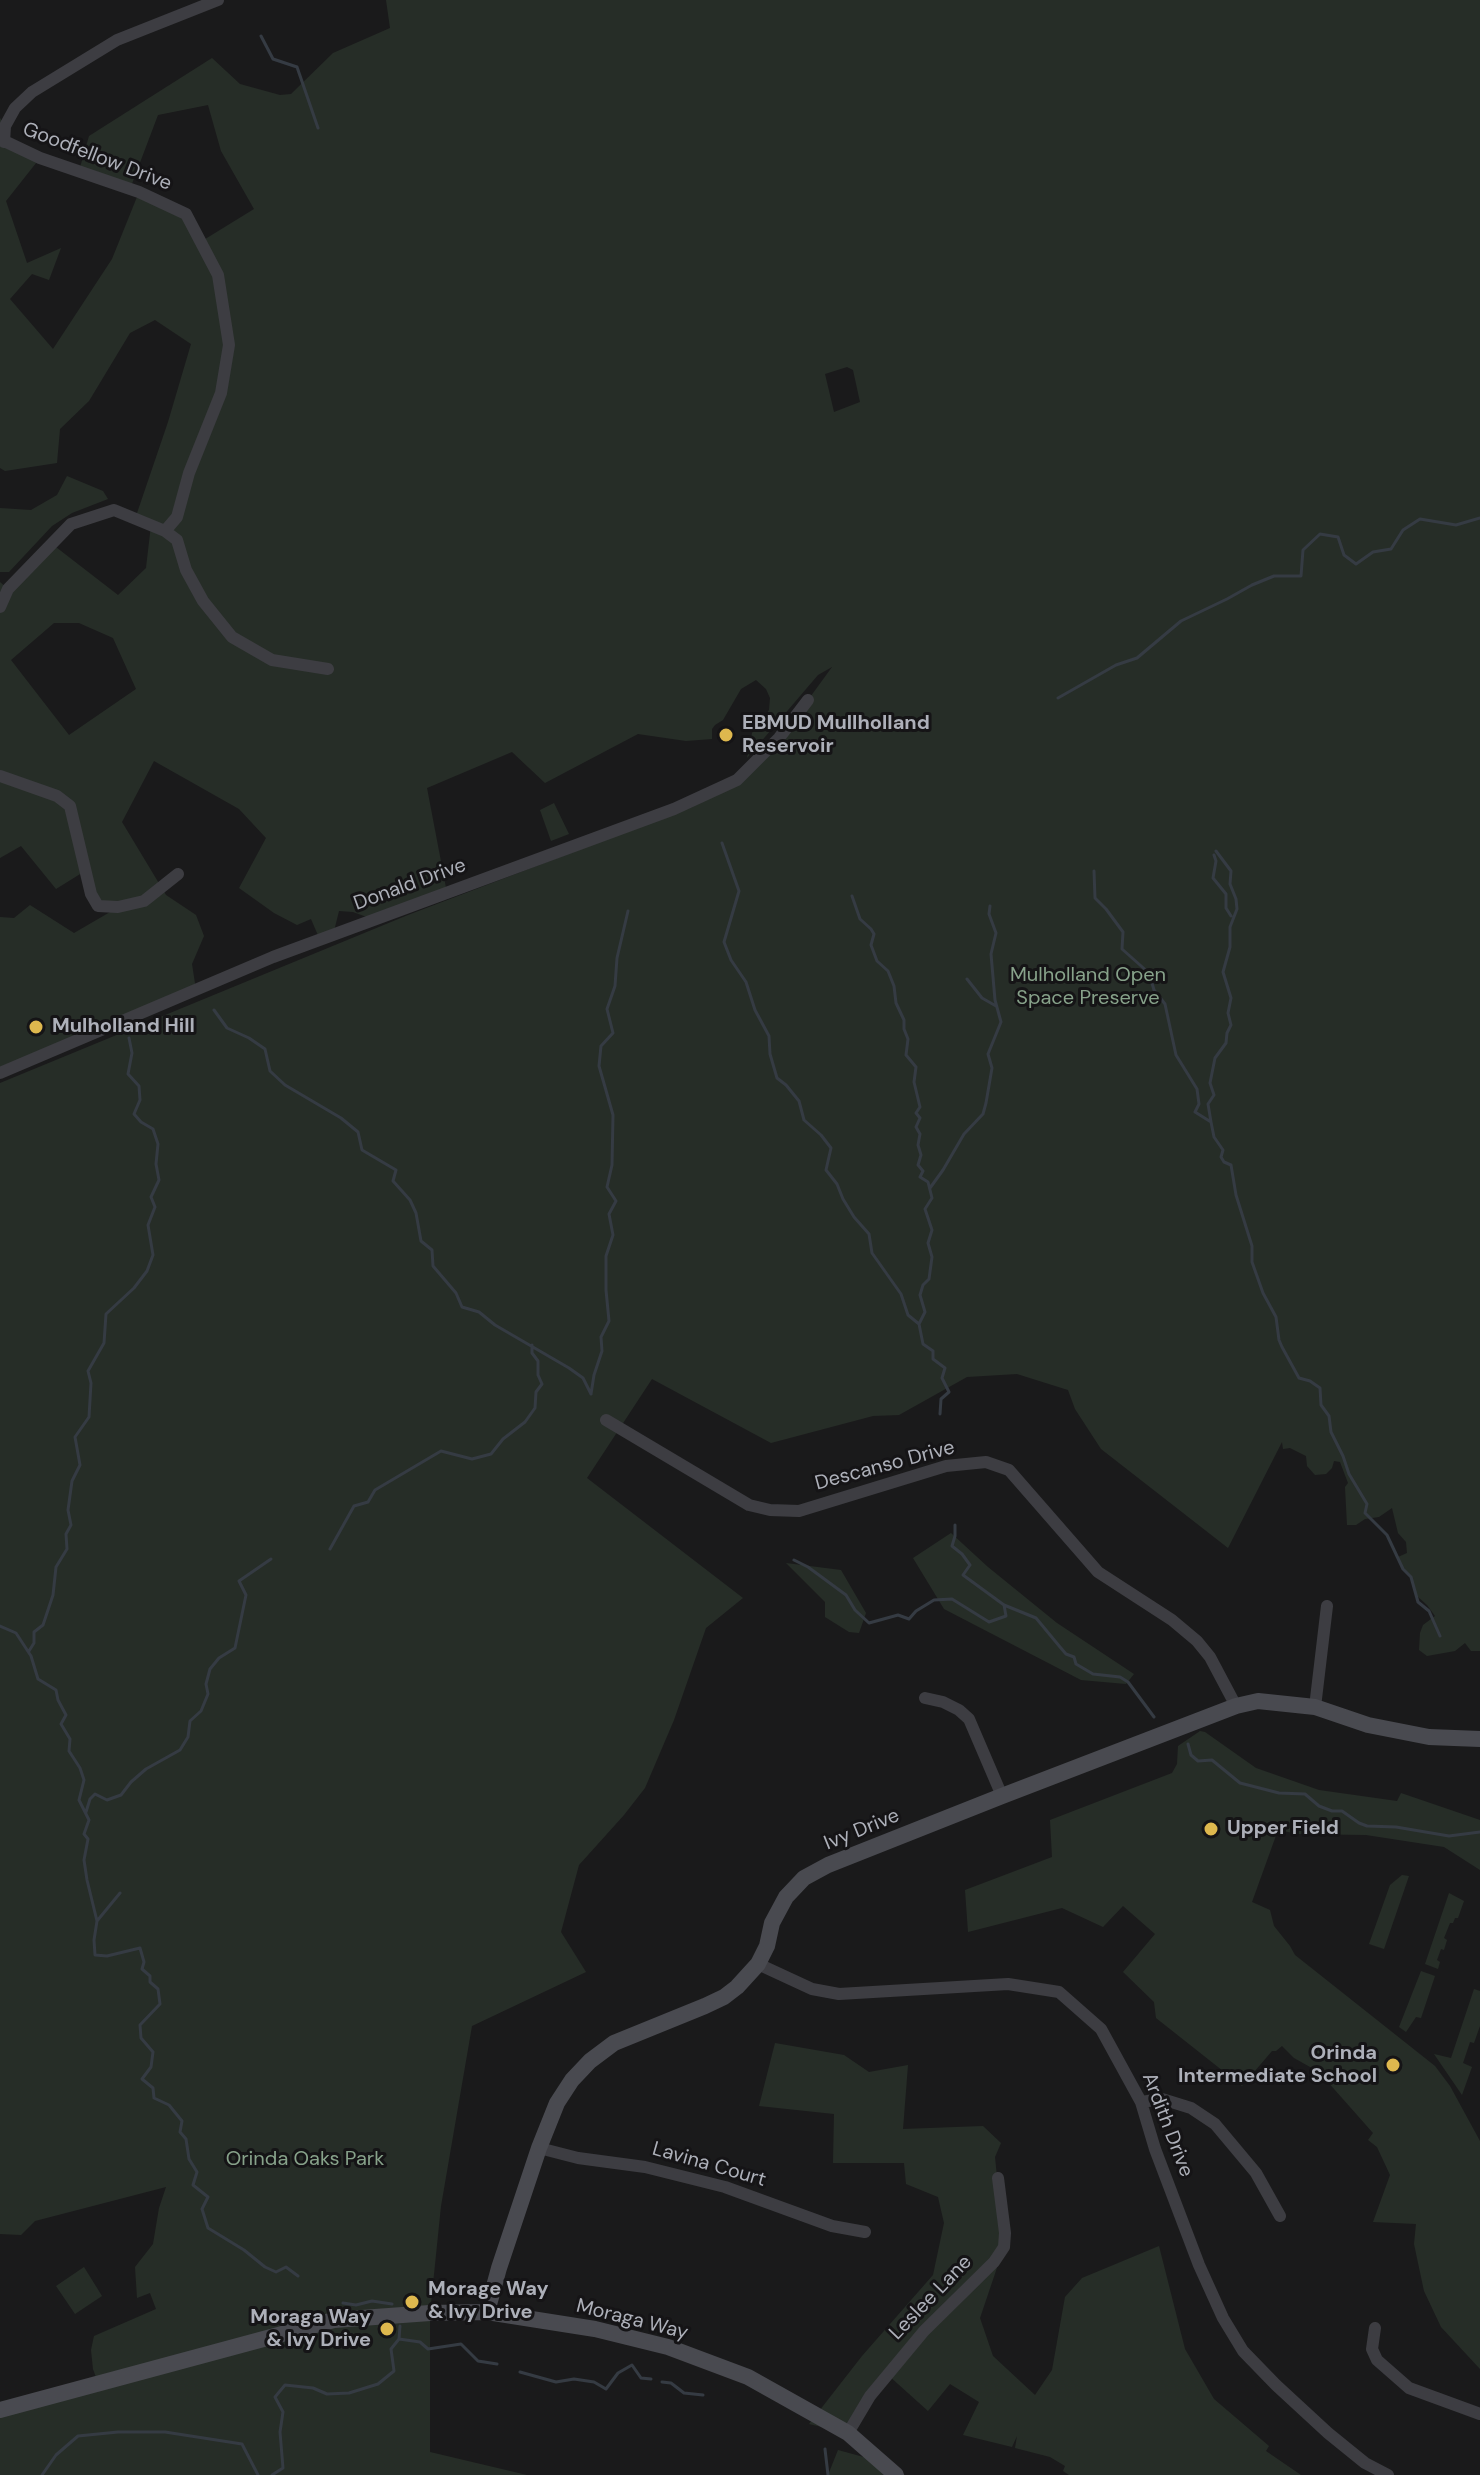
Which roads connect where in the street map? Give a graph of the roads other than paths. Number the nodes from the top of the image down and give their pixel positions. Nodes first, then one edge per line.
1 (218, 0) edge
2 (2, 140) edge
3 (165, 531) junction
4 (4, 586) edge
5 (0, 607) edge
6 (328, 669) dead end
7 (808, 700) dead end
8 (0, 776) edge
9 (178, 874) dead end
10 (0, 1073) edge
11 (606, 1420) dead end
12 (1327, 1606) dead end
13 (925, 1698) dead end
14 (1236, 1706) junction
15 (1315, 1707) junction
16 (1480, 1739) edge
17 (1002, 1796) junction
18 (758, 1964) junction
19 (1141, 2102) junction
20 (539, 2148) junction
21 (998, 2178) dead end
22 (1280, 2216) dead end
23 (865, 2232) dead end
24 (487, 2312) junction
25 (1375, 2328) dead end
26 (0, 2410) edge
27 (1480, 2414) edge
28 (848, 2433) junction
29 (896, 2475) edge
30 (1388, 2475) edge

1 - 2 street
2 - 3 street, Goodfellow Drive
3 - 4 street
3 - 6 street
4 - 5 street
7 - 10 street, Donald Drive
8 - 9 street
11 - 14 street, Descanso Drive
12 - 15 street
13 - 17 street
14 - 15 street, Ivy Drive
14 - 17 street, Ivy Drive
15 - 16 street, Ivy Drive
17 - 18 street, Ivy Drive
18 - 19 street, Ardith Drive
18 - 20 street, Ivy Drive
19 - 22 street
19 - 30 street, Ardith Drive
20 - 23 street, Lavina Court
20 - 24 street, Ivy Drive
21 - 28 street, Leslee Lane
24 - 26 street, Moraga Way
24 - 28 street, Moraga Way
25 - 27 street
28 - 29 street, Moraga Way

